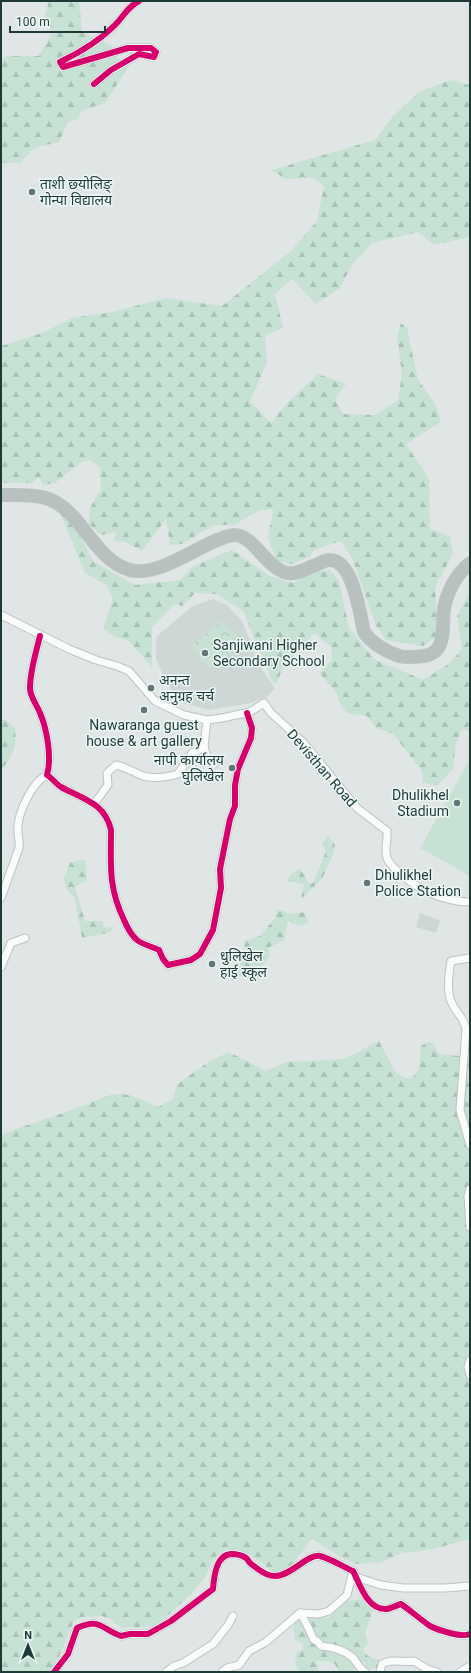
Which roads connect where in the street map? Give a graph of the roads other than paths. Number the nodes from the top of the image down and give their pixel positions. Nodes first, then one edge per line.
1 (140, 1) edge
2 (94, 84) dead end
3 (1, 495) edge
4 (470, 563) edge
5 (1, 615) edge
6 (40, 636) junction
7 (247, 713) junction
8 (207, 720) junction
9 (204, 747) junction
10 (214, 764) dead end
11 (47, 775) junction
12 (94, 804) junction
13 (1, 898) edge
14 (470, 902) edge
15 (25, 938) dead end
16 (470, 958) edge
17 (1, 967) edge
18 (470, 1145) edge
19 (470, 1189) edge
20 (470, 1227) edge
21 (470, 1360) edge
22 (470, 1375) edge
23 (355, 1574) junction
24 (470, 1586) edge
25 (300, 1613) junction
26 (233, 1616) dead end
27 (470, 1634) edge
28 (470, 1666) edge
29 (54, 1672) edge
30 (166, 1672) edge
31 (222, 1672) edge
32 (365, 1672) edge
33 (380, 1672) edge
34 (437, 1672) edge
35 (460, 1672) edge

1 - 2 street
3 - 4 highway
5 - 6 street, Devisthan Road
6 - 8 street, Devisthan Road
6 - 11 street
7 - 8 street, Devisthan Road
7 - 12 street
7 - 14 street, Devisthan Road
8 - 9 street
9 - 10 street
9 - 12 street
11 - 12 street
11 - 13 street
15 - 17 street
16 - 18 street
19 - 20 street
21 - 22 street
23 - 24 street
23 - 25 street
23 - 27 street
23 - 29 street
25 - 31 street
25 - 32 street
26 - 30 street
28 - 35 street
33 - 34 street

